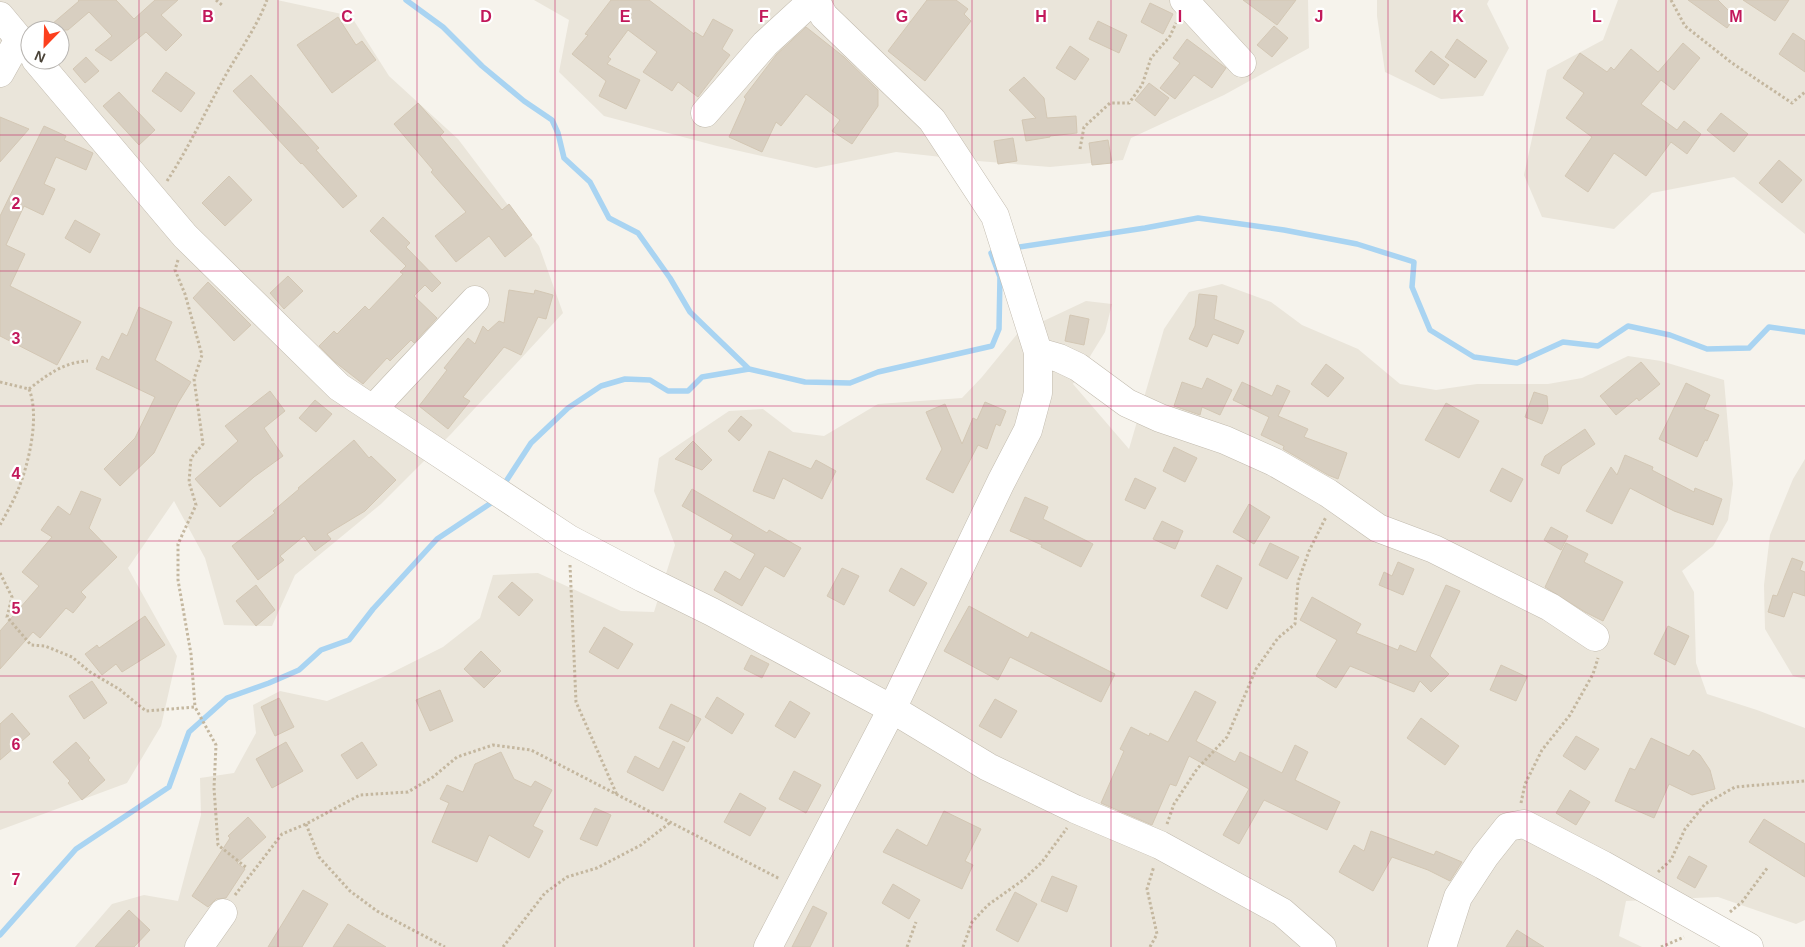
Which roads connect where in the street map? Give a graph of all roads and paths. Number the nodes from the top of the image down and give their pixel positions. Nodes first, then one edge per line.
1 (216, 0) edge
2 (267, 0) edge
3 (814, 0) edge
4 (1671, 0) edge
5 (1185, 1) edge
6 (222, 5) dead end
7 (0, 16) edge
8 (20, 41) edge
9 (20, 50) edge
10 (1242, 62) dead end
11 (44, 70) edge
12 (0, 73) edge
13 (1805, 92) edge
14 (705, 113) dead end
15 (1080, 149) dead end
16 (154, 200) junction
17 (185, 236) junction
18 (475, 300) dead end
19 (1038, 352) junction
20 (88, 361) dead end
21 (0, 382) edge
22 (29, 389) junction
23 (373, 409) junction
24 (1335, 498) junction
25 (0, 525) edge
26 (569, 539) junction
27 (0, 573) edge
28 (1595, 638) joint
29 (196, 707) junction
30 (892, 709) junction
31 (1805, 782) edge
32 (617, 796) junction
33 (1075, 810) junction
34 (670, 822) junction
35 (306, 824) junction
36 (1516, 826) junction
37 (1160, 844) junction
38 (247, 868) dead end
39 (1639, 885) junction
40 (798, 889) junction
41 (223, 913) joint
42 (916, 922) dead end
43 (199, 947) edge
44 (445, 947) edge
45 (503, 947) edge
46 (768, 947) edge
47 (907, 947) edge
48 (963, 947) edge
49 (1150, 947) edge
50 (1322, 947) edge
51 (1442, 947) edge
52 (1749, 947) edge

1 - 6 path
2 - 16 path
3 - 14 street
3 - 19 street
4 - 13 path
5 - 10 street
5 - 15 path
7 - 8 street
9 - 12 street
11 - 16 street
16 - 17 street
17 - 23 street
17 - 29 path
18 - 23 street
19 - 24 street
19 - 30 street
20 - 22 path
21 - 22 path
22 - 25 path
23 - 26 street
24 - 28 street
24 - 37 path
26 - 30 street
26 - 32 path
27 - 29 path
28 - 36 path
29 - 38 path
30 - 33 street
30 - 40 street
31 - 39 path
32 - 34 path
32 - 35 path
33 - 37 street
33 - 48 path
34 - 40 path
34 - 45 path
35 - 41 path
35 - 44 path
36 - 39 street
36 - 51 street
37 - 49 path
37 - 50 street
39 - 52 street
40 - 46 street
41 - 43 street
42 - 47 path

